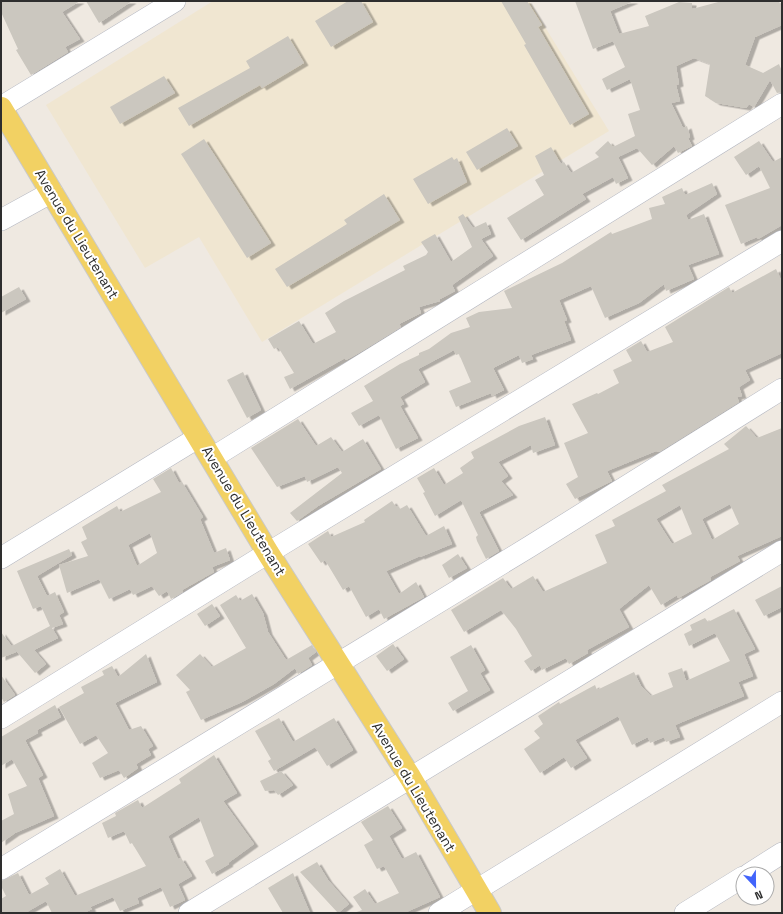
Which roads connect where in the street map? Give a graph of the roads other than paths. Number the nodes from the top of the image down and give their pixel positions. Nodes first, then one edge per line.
1 (175, 1) edge
2 (782, 104) edge
3 (1, 107) edge
4 (52, 192) junction
5 (1, 220) edge
6 (782, 241) edge
7 (782, 389) edge
8 (199, 437) junction
9 (212, 458) junction
10 (782, 551) edge
11 (268, 553) junction
12 (1, 558) edge
13 (338, 663) junction
14 (782, 702) edge
15 (1, 718) edge
16 (410, 777) junction
17 (782, 853) edge
18 (762, 866) edge
19 (1, 869) edge
20 (735, 883) edge
21 (476, 891) junction
22 (189, 913) edge
23 (439, 913) edge
24 (490, 913) edge
25 (685, 913) edge

1 - 3 street
2 - 9 street
3 - 4 main road, Avenue du Lieutenant
4 - 5 street
4 - 8 main road, Avenue du Lieutenant
6 - 11 street
7 - 13 street
8 - 9 main road, Avenue du Lieutenant
8 - 12 street
9 - 11 main road, Avenue du Lieutenant
10 - 16 street
11 - 13 main road, Avenue du Lieutenant
11 - 15 street
13 - 16 main road, Avenue du Lieutenant
13 - 19 street
14 - 21 street
16 - 21 main road, Avenue du Lieutenant
16 - 22 street
17 - 18 street
20 - 25 street
21 - 23 street
21 - 24 main road, Avenue du Lieutenant

